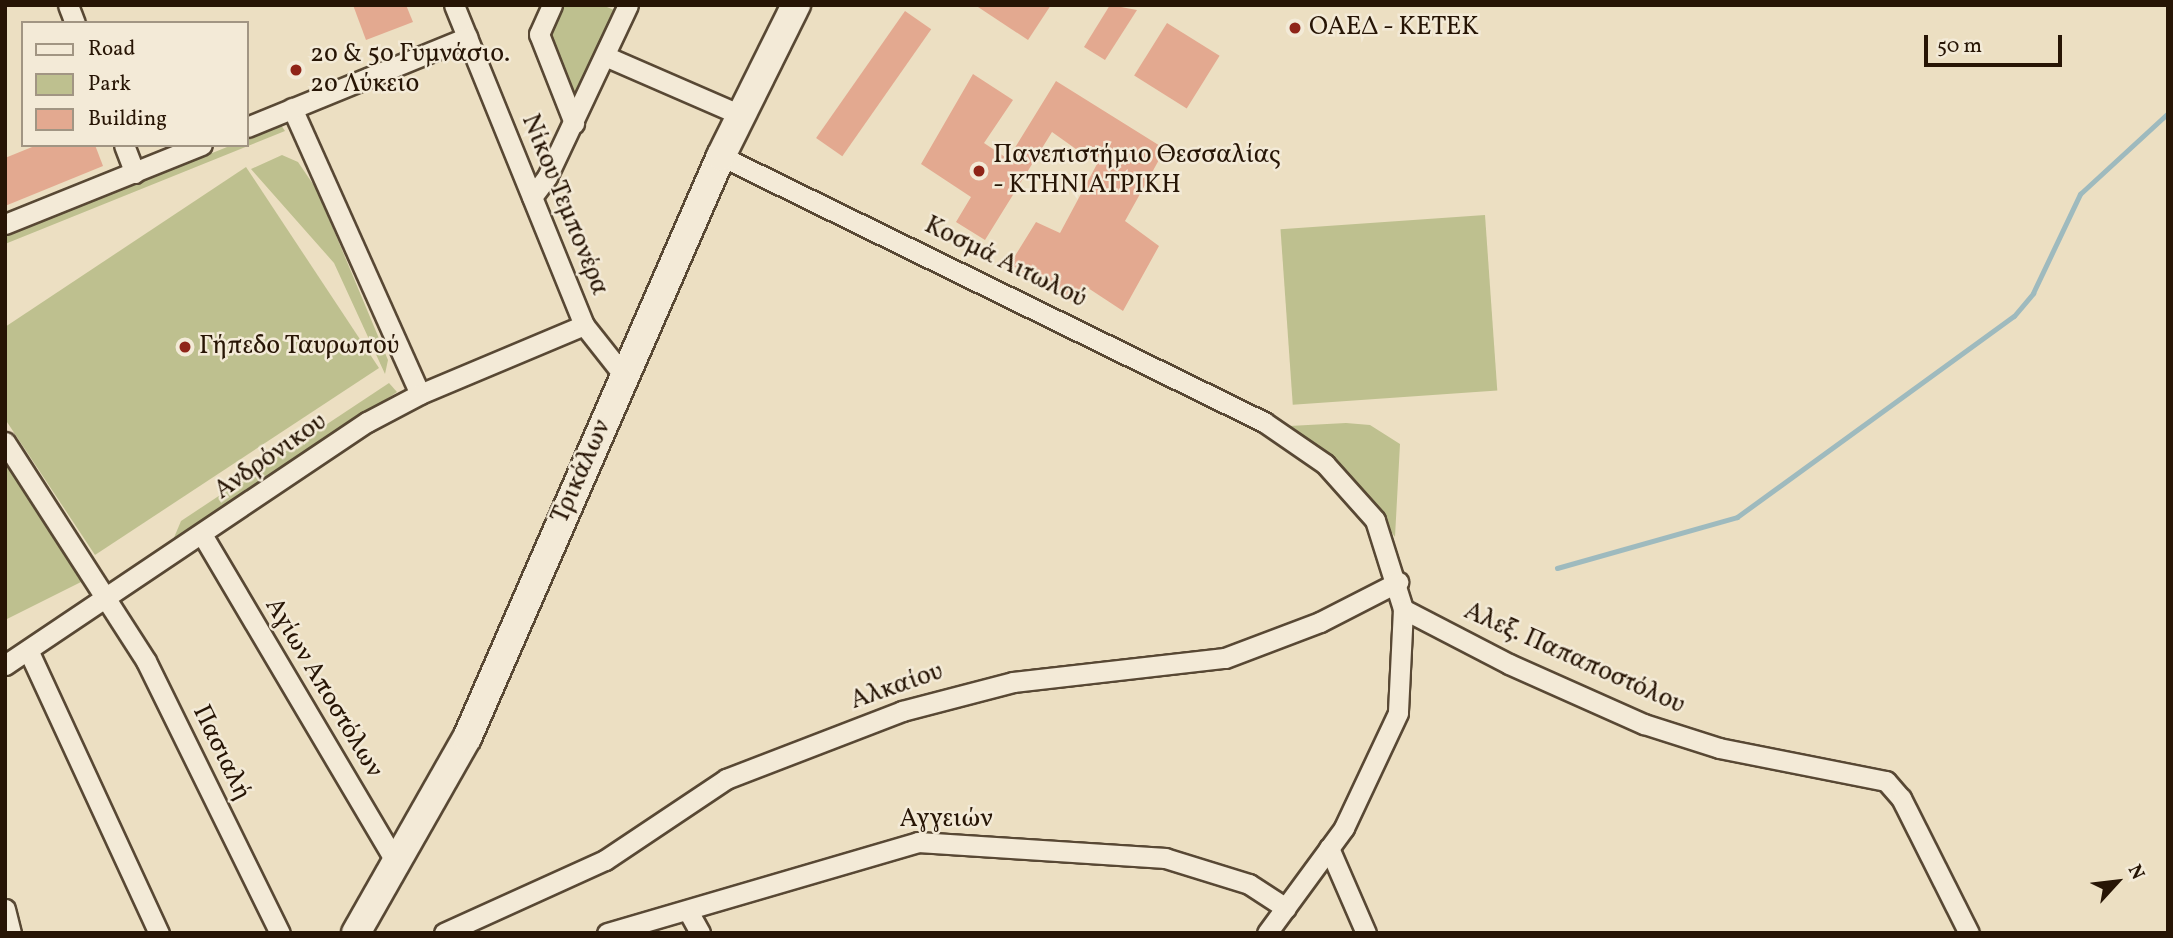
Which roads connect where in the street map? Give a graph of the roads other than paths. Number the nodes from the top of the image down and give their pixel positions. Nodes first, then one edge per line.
1 (454, 5) edge
2 (552, 5) edge
3 (796, 5) edge
4 (622, 7) edge
5 (467, 37) junction
6 (605, 56) junction
7 (292, 108) junction
8 (741, 115) junction
9 (574, 123) junction
10 (248, 127) edge
11 (125, 147) edge
12 (197, 147) edge
13 (721, 156) junction
14 (135, 173) junction
15 (532, 197) junction
16 (5, 224) edge
17 (584, 325) junction
18 (625, 377) junction
19 (419, 394) junction
20 (5, 442) edge
21 (203, 536) junction
22 (1398, 582) junction
23 (108, 600) junction
24 (1403, 609) junction
25 (29, 652) junction
26 (5, 665) edge
27 (1329, 848) junction
28 (398, 866) junction
29 (1286, 908) junction
30 (5, 909) edge
31 (688, 911) junction
32 (11, 933) edge
33 (159, 933) edge
34 (280, 933) edge
35 (356, 933) edge
36 (444, 933) edge
37 (607, 933) edge
38 (700, 933) edge
39 (1267, 933) edge
40 (1366, 933) edge
41 (1969, 933) edge

1 - 5 street, Νίκου Τεμπονέρα
2 - 9 street
3 - 8 main road, Τρικάλων
4 - 6 street
5 - 7 street
5 - 15 street, Νίκου Τεμπονέρα
6 - 8 street
6 - 9 street
7 - 10 street
7 - 19 street
8 - 13 main road, Τρικάλων
9 - 15 street
11 - 14 street
12 - 14 street
13 - 18 main road, Τρικάλων
13 - 22 street, Κοσμά Αιτωλού
14 - 16 street
15 - 17 street, Νίκου Τεμπονέρα
17 - 18 street, Νίκου Τεμπονέρα
17 - 19 street, Ανδρόνικου
18 - 28 main road, Τρικάλων
19 - 21 street, Ανδρόνικου
20 - 23 street, Πασιαλή
21 - 23 street, Ανδρόνικου
21 - 28 street, Αγίων Αποστόλων
22 - 24 street, Κοσμά Αιτωλού
22 - 36 street, Αλκαίου
23 - 25 street, Ανδρόνικου
23 - 34 street, Πασιαλή
24 - 27 street, Κοσμά Αιτωλού
24 - 41 street, Αλεξ. Παπαποστόλου
25 - 26 street, Ανδρόνικου
25 - 33 street
27 - 29 street, Κοσμά Αιτωλού
27 - 40 street
28 - 35 main road, Τρικάλων
29 - 31 street, Αγγειών
29 - 39 street, Κοσμά Αιτωλού
30 - 32 street
31 - 37 street, Αγγειών
31 - 38 street

